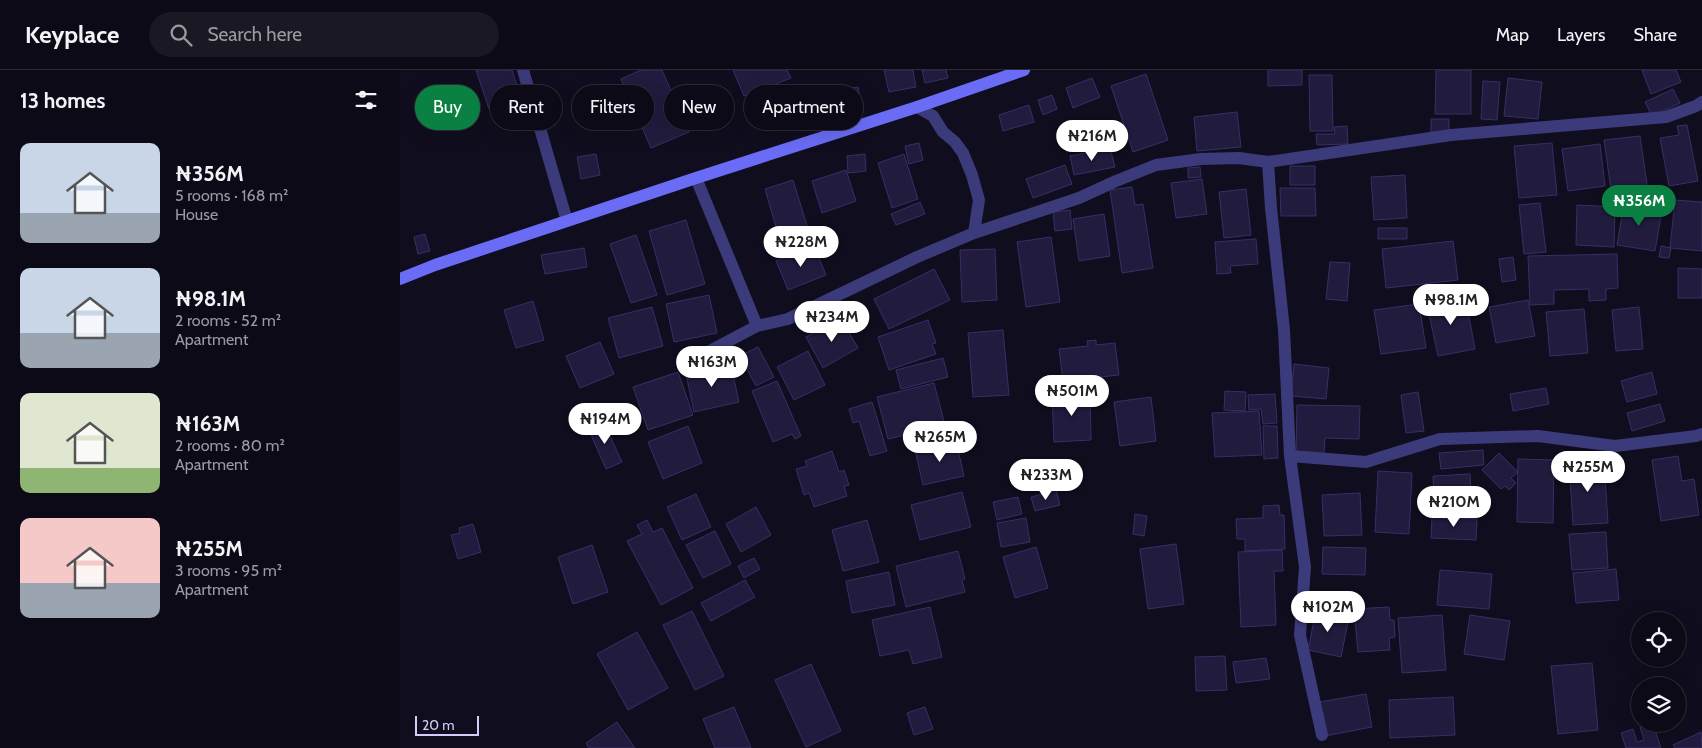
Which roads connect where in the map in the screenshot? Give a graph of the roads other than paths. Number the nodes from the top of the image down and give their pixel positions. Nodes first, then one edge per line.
1 (523, 70) edge
2 (1024, 70) edge
3 (1702, 102) edge
4 (917, 108) junction
5 (1268, 162) junction
6 (696, 178) junction
7 (567, 221) junction
8 (974, 233) junction
9 (400, 279) edge
10 (757, 326) junction
11 (702, 355) dead end
12 (1702, 434) edge
13 (1290, 456) junction
14 (1322, 735) dead end

1 - 7 street
2 - 4 street
3 - 5 street
4 - 6 street
4 - 8 street
5 - 8 street
5 - 13 street
6 - 7 street
6 - 10 street
7 - 9 street
8 - 10 street
10 - 11 street
12 - 13 street
13 - 14 street

